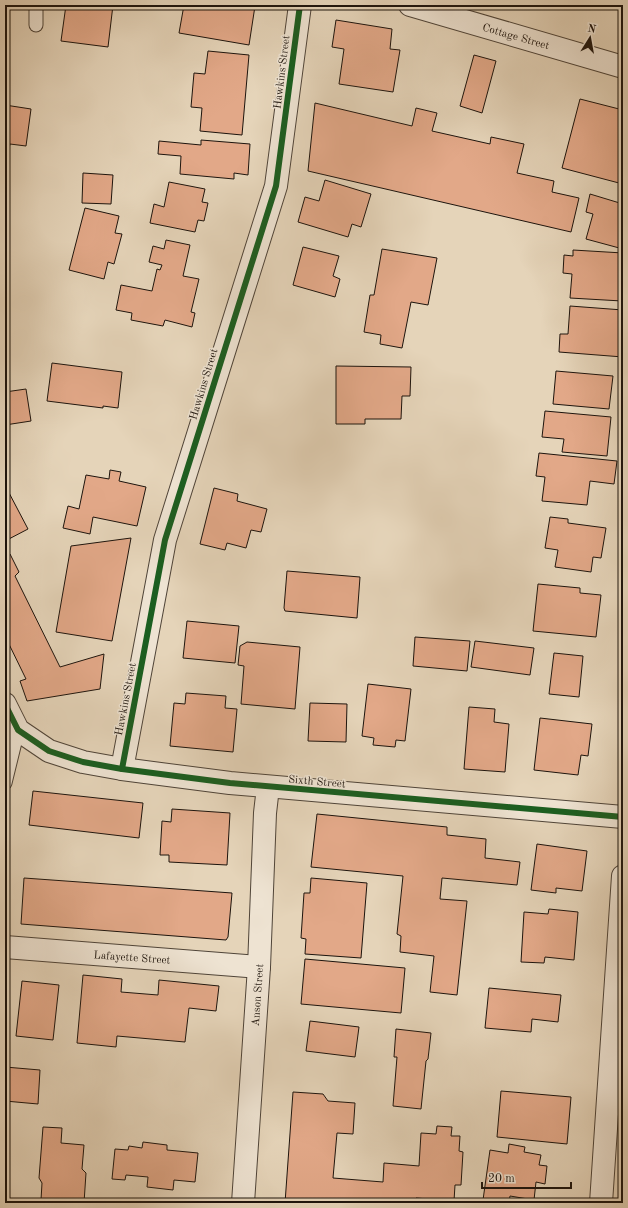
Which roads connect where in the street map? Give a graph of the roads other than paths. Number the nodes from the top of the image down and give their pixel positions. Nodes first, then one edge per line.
1 (36, 5) edge
2 (300, 5) edge
3 (410, 5) edge
4 (36, 25) dead end
5 (623, 67) edge
6 (5, 704) edge
7 (12, 732) edge
8 (122, 769) junction
9 (5, 783) edge
10 (268, 787) junction
11 (623, 817) edge
12 (623, 876) edge
13 (5, 947) edge
14 (259, 967) junction
15 (243, 1203) edge
16 (602, 1203) edge

1 - 4 lane
2 - 8 street, Hawkins Street
3 - 5 street, Cottage Street
6 - 7 street
7 - 8 street, Sixth Street
7 - 9 lane
8 - 10 street, Sixth Street
10 - 11 street, Sixth Street
10 - 14 street, Anson Street
12 - 16 street
13 - 14 street, Lafayette Street
14 - 15 street, Anson Street

